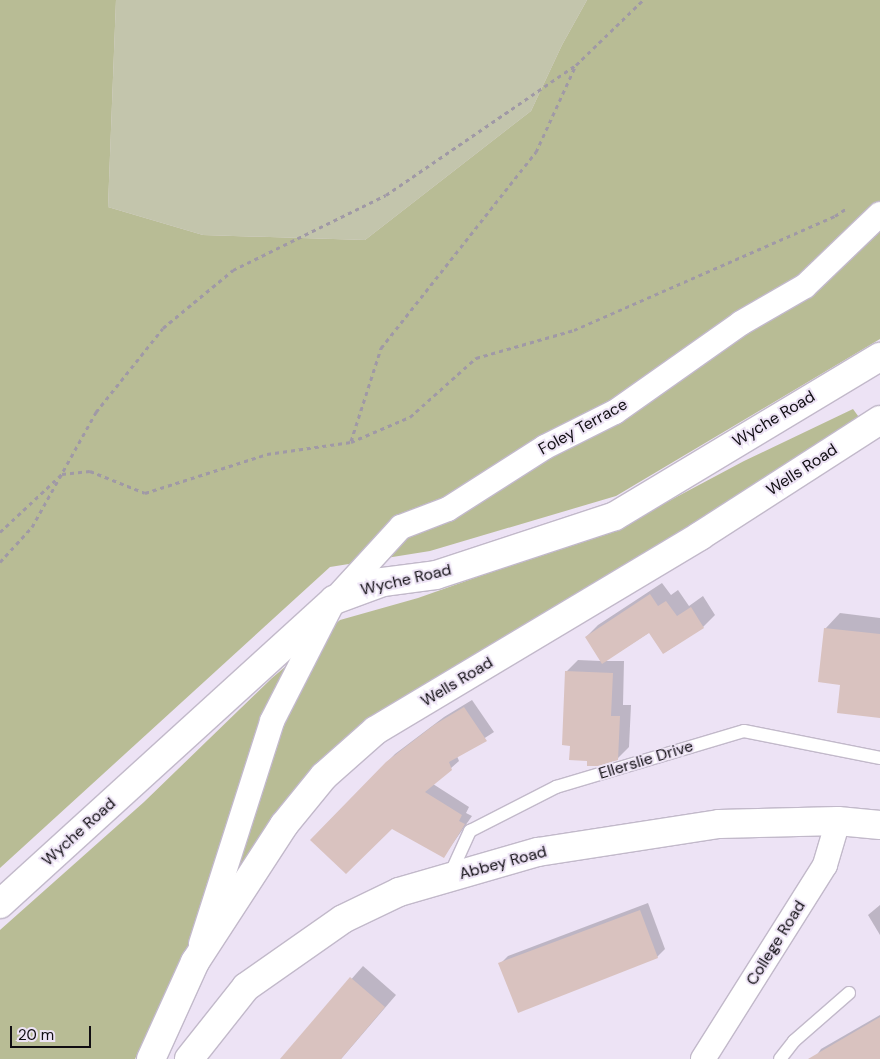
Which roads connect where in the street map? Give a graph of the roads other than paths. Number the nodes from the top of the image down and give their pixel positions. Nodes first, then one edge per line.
1 (880, 214) edge
2 (880, 357) edge
3 (880, 420) edge
4 (334, 600) junction
5 (880, 758) edge
6 (838, 821) junction
7 (880, 825) edge
8 (449, 877) junction
9 (0, 904) edge
10 (195, 962) junction
11 (849, 993) dead end
12 (151, 1059) edge
13 (189, 1059) edge
14 (703, 1059) edge
15 (780, 1059) edge

1 - 4 street, Foley Terrace
2 - 4 main road, Wyche Road
3 - 10 main road, Wells Road
4 - 9 main road, Wyche Road
4 - 10 street, Foley Terrace
5 - 8 lane, Ellerslie Drive
6 - 7 main road, Abbey Road
6 - 8 main road, Abbey Road
6 - 14 street, College Road
8 - 13 main road, Abbey Road
10 - 12 main road, Wells Road
11 - 15 lane

